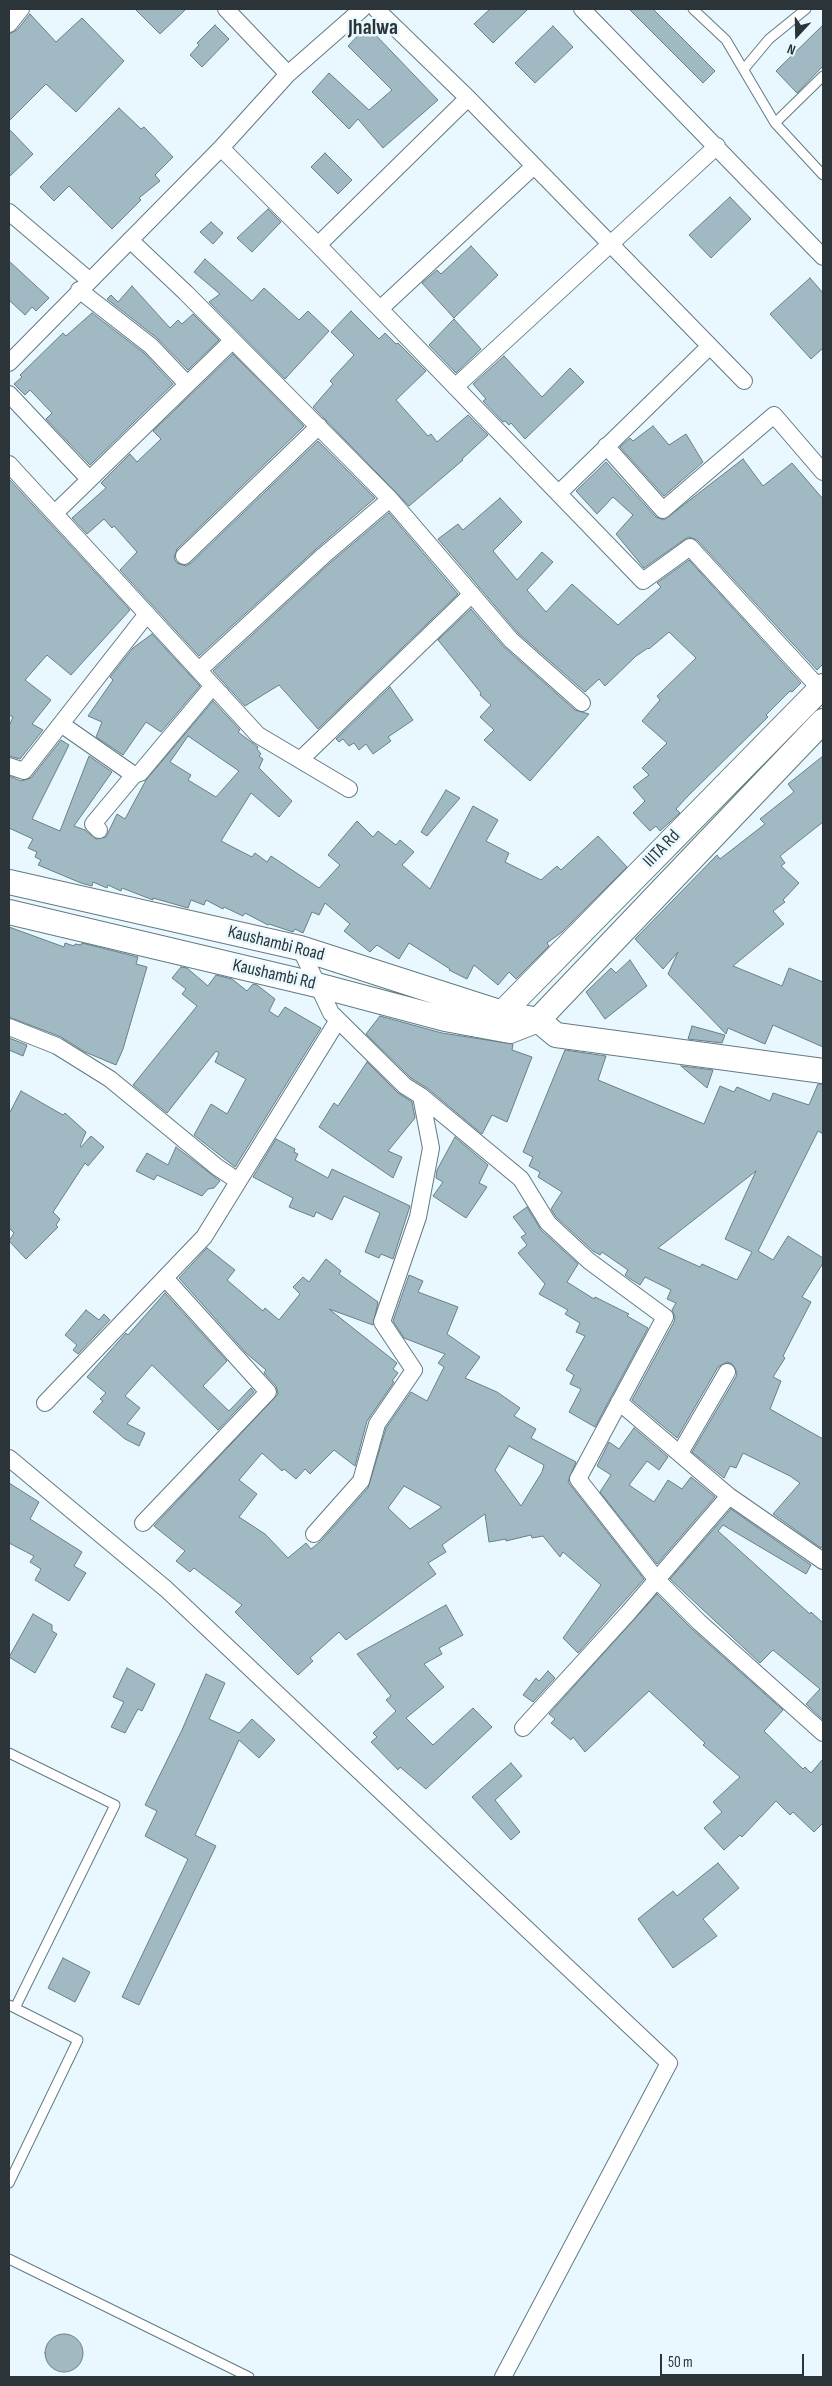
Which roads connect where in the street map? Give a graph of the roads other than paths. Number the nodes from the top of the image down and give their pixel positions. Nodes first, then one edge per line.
1 (21, 9) edge
2 (226, 9) edge
3 (362, 9) edge
4 (376, 9) edge
5 (582, 9) edge
6 (692, 9) edge
7 (806, 9) edge
8 (9, 24) edge
9 (744, 69) junction
10 (288, 74) junction
11 (823, 76) edge
12 (468, 98) junction
13 (775, 123) junction
14 (717, 146) junction
15 (221, 148) junction
16 (534, 166) junction
17 (823, 174) edge
18 (9, 212) edge
19 (130, 240) junction
20 (610, 243) junction
21 (318, 244) junction
22 (823, 257) edge
23 (84, 285) junction
24 (380, 309) junction
25 (232, 341) junction
26 (710, 346) junction
27 (9, 363) edge
28 (744, 381) dead end
29 (187, 384) junction
30 (455, 386) junction
31 (9, 394) edge
32 (320, 426) junction
33 (606, 446) junction
34 (9, 464) edge
35 (823, 472) edge
36 (89, 479) junction
37 (558, 493) junction
38 (390, 499) junction
39 (55, 513) junction
40 (184, 556) dead end
41 (472, 594) junction
42 (147, 614) junction
43 (199, 670) junction
44 (822, 689) edge
45 (221, 694) junction
46 (582, 704) dead end
47 (823, 722) edge
48 (61, 724) junction
49 (300, 760) junction
50 (9, 766) edge
51 (134, 775) junction
52 (348, 789) dead end
53 (99, 830) dead end
54 (9, 882) edge
55 (9, 912) edge
56 (300, 948) junction
57 (317, 984) junction
58 (502, 1013) junction
59 (338, 1020) junction
60 (538, 1020) junction
61 (9, 1027) edge
62 (823, 1071) edge
63 (421, 1096) junction
64 (238, 1182) junction
65 (165, 1278) junction
66 (727, 1372) dead end
67 (619, 1402) junction
68 (45, 1403) dead end
69 (680, 1453) junction
70 (9, 1458) edge
71 (728, 1496) junction
72 (143, 1523) dead end
73 (314, 1534) dead end
74 (823, 1561) edge
75 (657, 1580) junction
76 (523, 1728) dead end
77 (823, 1733) edge
78 (9, 1752) edge
79 (12, 2007) edge
80 (9, 2183) edge
81 (9, 2260) edge
82 (249, 2377) edge
83 (503, 2377) edge

1 - 8 street
2 - 10 street
3 - 10 street
4 - 12 street
5 - 14 street
6 - 9 lane
7 - 9 lane
9 - 13 lane
10 - 15 street
11 - 13 lane
12 - 16 street
12 - 21 street
13 - 17 lane
14 - 20 street
14 - 22 street
15 - 19 street
15 - 21 street
16 - 20 street
16 - 24 street
18 - 23 street
19 - 23 street
19 - 25 street
20 - 26 street
20 - 30 street
21 - 24 street
23 - 27 street
23 - 29 street
24 - 30 street
25 - 29 street
25 - 32 street
26 - 28 street
26 - 33 street
29 - 36 street
30 - 37 street
31 - 36 street
32 - 38 street
32 - 40 street
33 - 35 street
33 - 37 street
34 - 39 street
36 - 39 street
37 - 44 street
38 - 41 street
38 - 43 street
39 - 42 street
41 - 46 street
41 - 49 street
42 - 43 street
42 - 48 street
43 - 45 street
44 - 58 main road, IIITA Rd
45 - 49 street
45 - 51 street
47 - 60 main road, IIITA Rd
48 - 50 street
48 - 51 street
49 - 52 street
51 - 53 street
54 - 56 main road, Kaushambi Road
55 - 57 main road, Kaushambi Rd
56 - 57 street
56 - 58 main road, Kaushambi Road
57 - 59 street
57 - 60 main road, Kaushambi Rd
58 - 60 main road, Kaushambi Road
59 - 63 street
59 - 64 street
60 - 62 main road
61 - 64 street
63 - 67 street
63 - 73 street
64 - 65 street
65 - 68 street
65 - 72 street
66 - 69 street
67 - 69 street
67 - 75 street
69 - 71 street
70 - 83 street
71 - 74 street
71 - 75 street
75 - 76 street
75 - 77 street
78 - 79 lane
79 - 80 lane
81 - 82 lane

